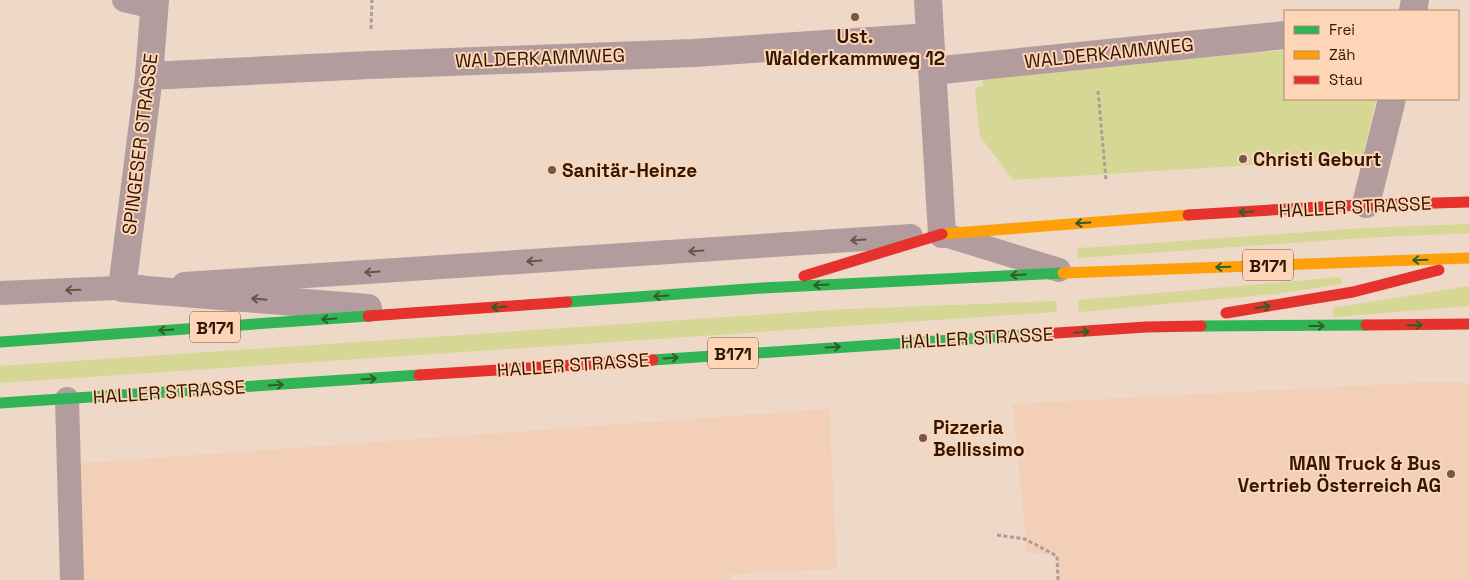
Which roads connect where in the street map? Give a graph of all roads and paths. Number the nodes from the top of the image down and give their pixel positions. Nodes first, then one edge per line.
1 (124, 0) edge
2 (928, 0) edge
3 (155, 4) edge
4 (1284, 35) edge
5 (930, 38) junction
6 (1095, 55) junction
7 (932, 71) junction
8 (149, 76) junction
9 (1392, 100) edge
10 (1106, 180) dead end
11 (1469, 202) edge
12 (1366, 204) junction
13 (942, 234) junction
14 (1469, 258) edge
15 (1469, 262) edge
16 (1067, 272) junction
17 (122, 288) junction
18 (762, 288) junction
19 (0, 293) edge
20 (430, 312) junction
21 (1469, 324) edge
22 (1146, 327) junction
23 (0, 342) edge
24 (66, 400) junction
25 (0, 403) edge
26 (998, 535) dead end
27 (72, 580) edge
28 (1058, 580) edge

1 - 3 lane
2 - 5 street
3 - 8 street, SPINGESER STRASSE
4 - 6 street, WALDERKAMMWEG
5 - 7 street
5 - 8 street, WALDERKAMMWEG
6 - 7 street, WALDERKAMMWEG
6 - 10 path
7 - 13 street
8 - 17 street, SPINGESER STRASSE
9 - 12 street
11 - 12 main road, HALLER STRASSE
12 -> 13 main road, HALLER STRASSE
13 - 16 lane, HALLER STRASSE
13 -> 17 lane, HALLER STRASSE
13 - 18 main road
14 -> 16 main road, HALLER STRASSE / B171
22 -> 15 main road, HALLER STRASSE / B171
16 -> 18 main road, HALLER STRASSE / B171
17 -> 19 lane
20 -> 17 street, HALLER STRASSE
18 -> 20 main road, HALLER STRASSE / B171
20 -> 23 main road, HALLER STRASSE / B171
22 -> 21 main road, HALLER STRASSE / B171
24 -> 22 main road, HALLER STRASSE / B171
24 - 25 main road, HALLER STRASSE / B171
24 - 27 lane
26 - 28 path

